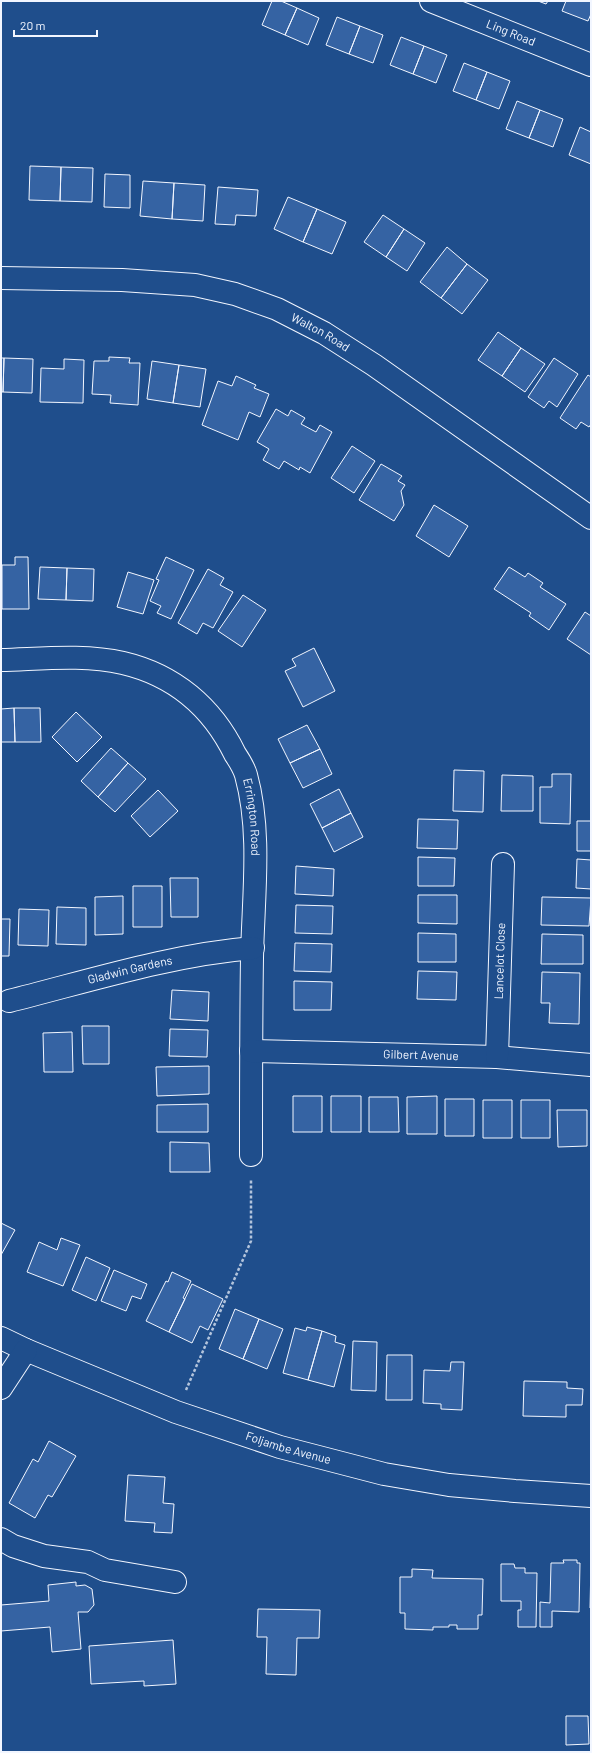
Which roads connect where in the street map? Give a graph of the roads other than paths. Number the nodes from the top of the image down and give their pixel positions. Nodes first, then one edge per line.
1 (431, 1) edge
2 (591, 65) edge
3 (1, 278) edge
4 (591, 518) edge
5 (1, 660) edge
6 (503, 864) dead end
7 (253, 948) junction
8 (9, 1001) dead end
9 (251, 1051) junction
10 (497, 1057) junction
11 (591, 1065) edge
12 (251, 1155) road end
13 (1, 1338) edge
14 (26, 1350) junction
15 (1, 1388) edge
16 (591, 1496) edge
17 (1, 1539) edge
18 (175, 1582) dead end

1 - 2 street, Ling Road
3 - 4 street, Walton Road
5 - 7 street, Errington Road
6 - 10 street, Lancelot Close
7 - 8 street, Gladwin Gardens
7 - 9 street, Errington Road
9 - 10 street, Gilbert Avenue
9 - 12 street, Errington Road
10 - 11 street, Gilbert Avenue
13 - 14 street, Foljambe Avenue
14 - 15 street
14 - 16 street, Foljambe Avenue
17 - 18 street

